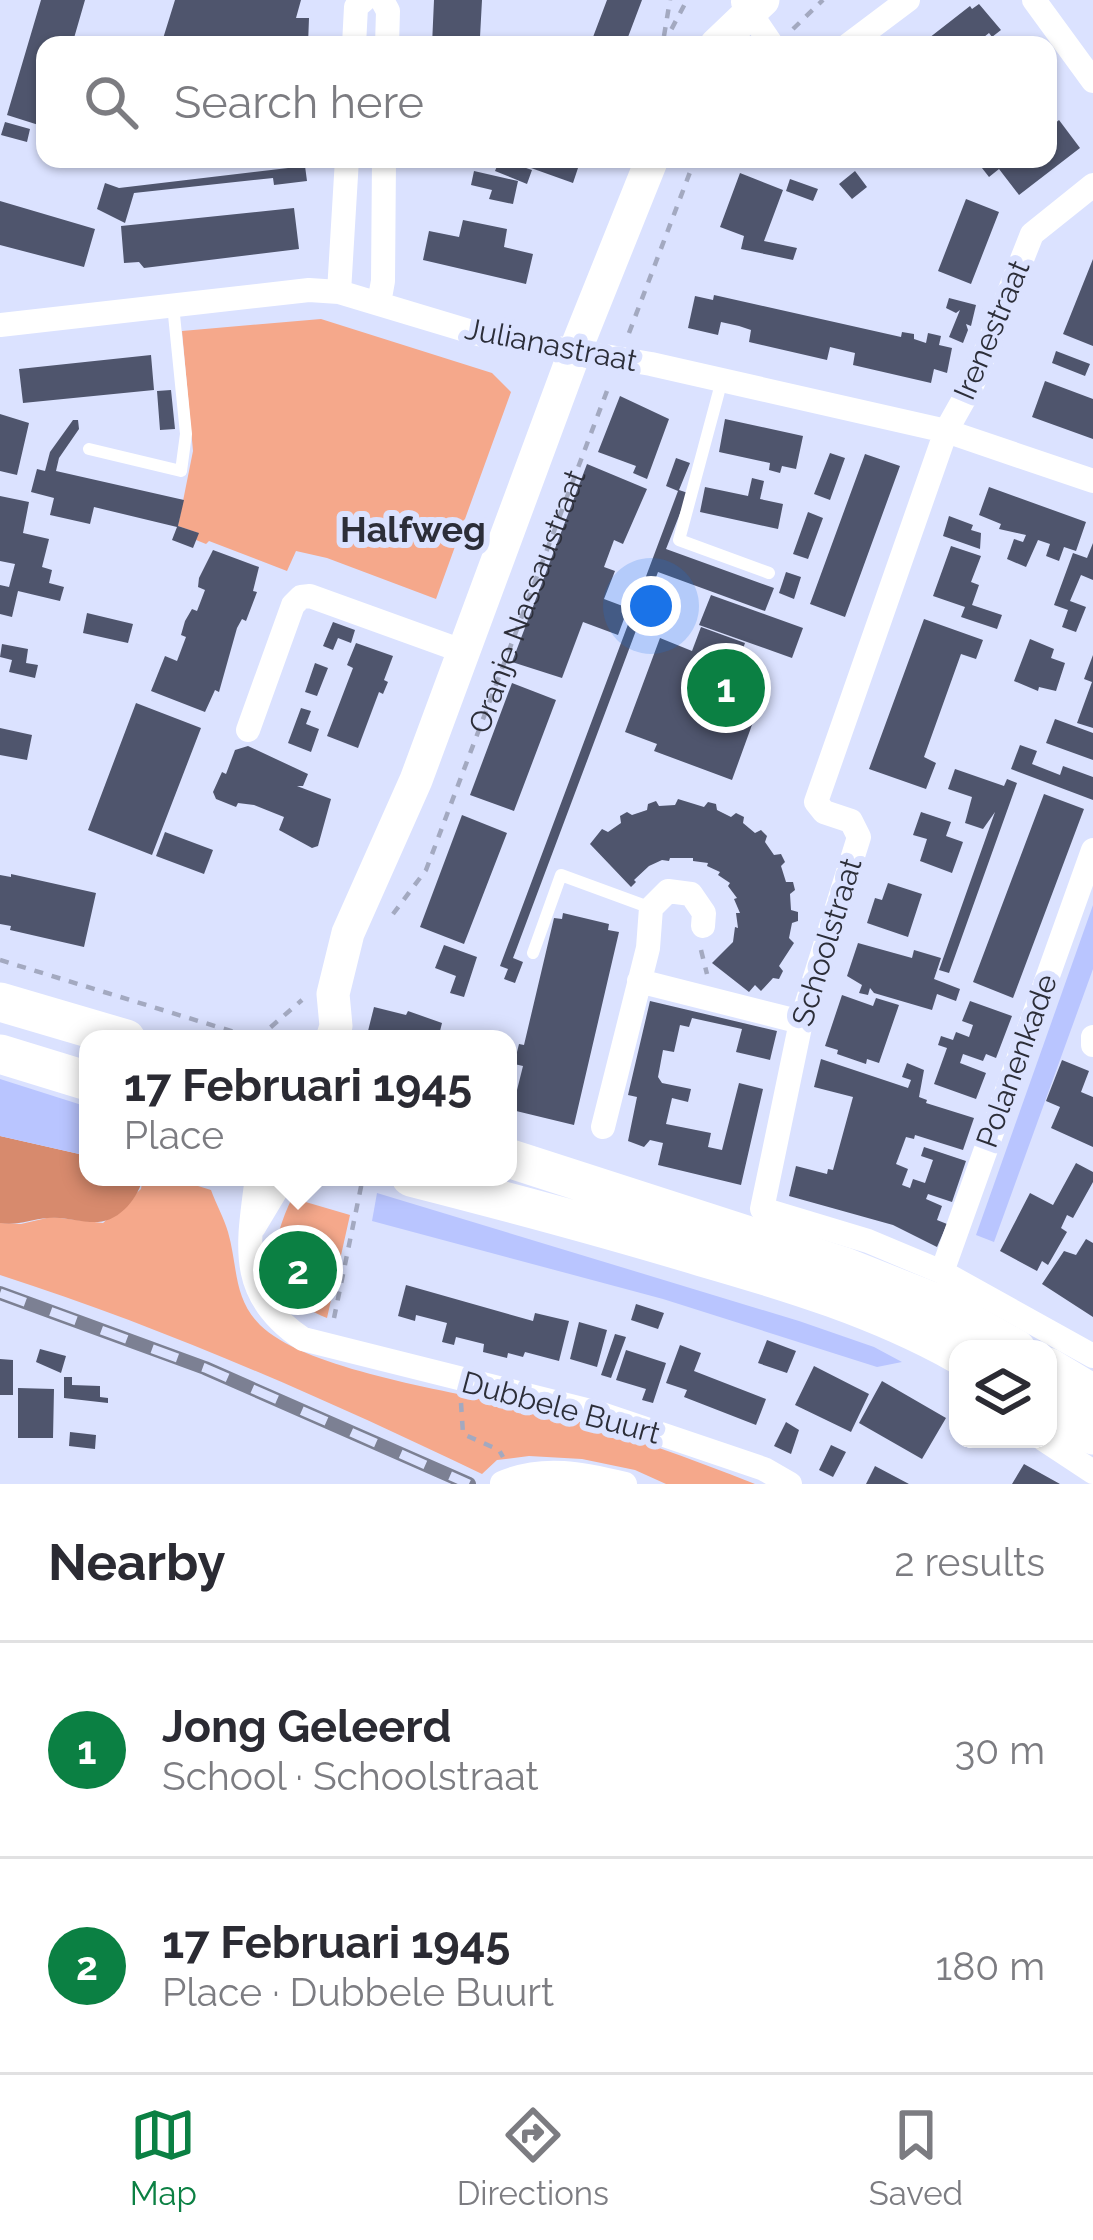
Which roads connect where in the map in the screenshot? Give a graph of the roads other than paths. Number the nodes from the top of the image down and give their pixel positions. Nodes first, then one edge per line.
1 (364, 0) edge
2 (382, 0) edge
3 (908, 0) edge
4 (1034, 0) edge
5 (751, 4) edge
6 (354, 36) edge
7 (387, 36) edge
8 (724, 36) edge
9 (780, 36) edge
10 (860, 36) edge
11 (1093, 81) edge
12 (346, 168) edge
13 (384, 168) edge
14 (648, 168) edge
15 (1093, 184) edge
16 (339, 292) junction
17 (379, 303) junction
18 (173, 305) junction
19 (0, 326) edge
20 (575, 351) junction
21 (722, 380) junction
22 (946, 431) junction
23 (89, 448) dead end
24 (1093, 482) edge
25 (769, 572) dead end
26 (465, 652) junction
27 (248, 730) dead end
28 (1093, 850) edge
29 (651, 908) junction
30 (703, 926) road end
31 (533, 953) dead end
32 (639, 981) junction
33 (333, 994) junction
34 (0, 1002) edge
35 (802, 1022) junction
36 (95, 1030) edge
37 (313, 1030) edge
38 (335, 1030) edge
39 (0, 1054) edge
40 (79, 1078) edge
41 (603, 1126) dead end
42 (517, 1161) edge
43 (256, 1186) edge
44 (279, 1186) edge
45 (446, 1186) edge
46 (253, 1229) junction
47 (942, 1272) junction
48 (1000, 1340) edge
49 (1093, 1356) edge
50 (949, 1357) edge
51 (1057, 1372) edge
52 (1093, 1394) edge
53 (1057, 1413) edge
54 (1093, 1435) edge
55 (1056, 1448) edge
56 (1093, 1472) edge
57 (509, 1481) edge
58 (626, 1484) edge
59 (790, 1484) edge

1 - 6 street
2 - 7 street
3 - 10 street
4 - 11 street
5 - 8 main road
5 - 9 street
12 - 16 street
13 - 17 street
14 - 20 main road, Oranje Nassaustraat
15 - 22 street, Irenestraat
16 - 17 street, Julianastraat
16 - 18 street, Julianastraat
17 - 20 street, Julianastraat
18 - 19 street, Julianastraat
18 - 23 lane
20 - 21 street, Julianastraat
20 - 26 main road, Oranje Nassaustraat
21 - 22 street, Julianastraat
21 - 25 lane
22 - 24 street, Julianastraat
22 - 35 street, Schoolstraat
26 - 27 street
26 - 33 main road, Oranje Nassaustraat
28 - 47 street, Polanenkade
29 - 30 street
29 - 31 lane
29 - 32 street
32 - 35 street
32 - 41 street
33 - 37 main road, Oranje Nassaustraat
33 - 38 main road, Oranje Nassaustraat
34 - 36 main road
35 - 47 street, Schoolstraat
39 - 40 main road
42 - 48 main road
43 - 46 street, Dubbele Buurt
44 - 46 street
45 - 50 main road
46 - 59 street, Dubbele Buurt
47 - 49 street
51 - 52 main road
53 - 54 main road
55 - 56 street
57 - 58 street

